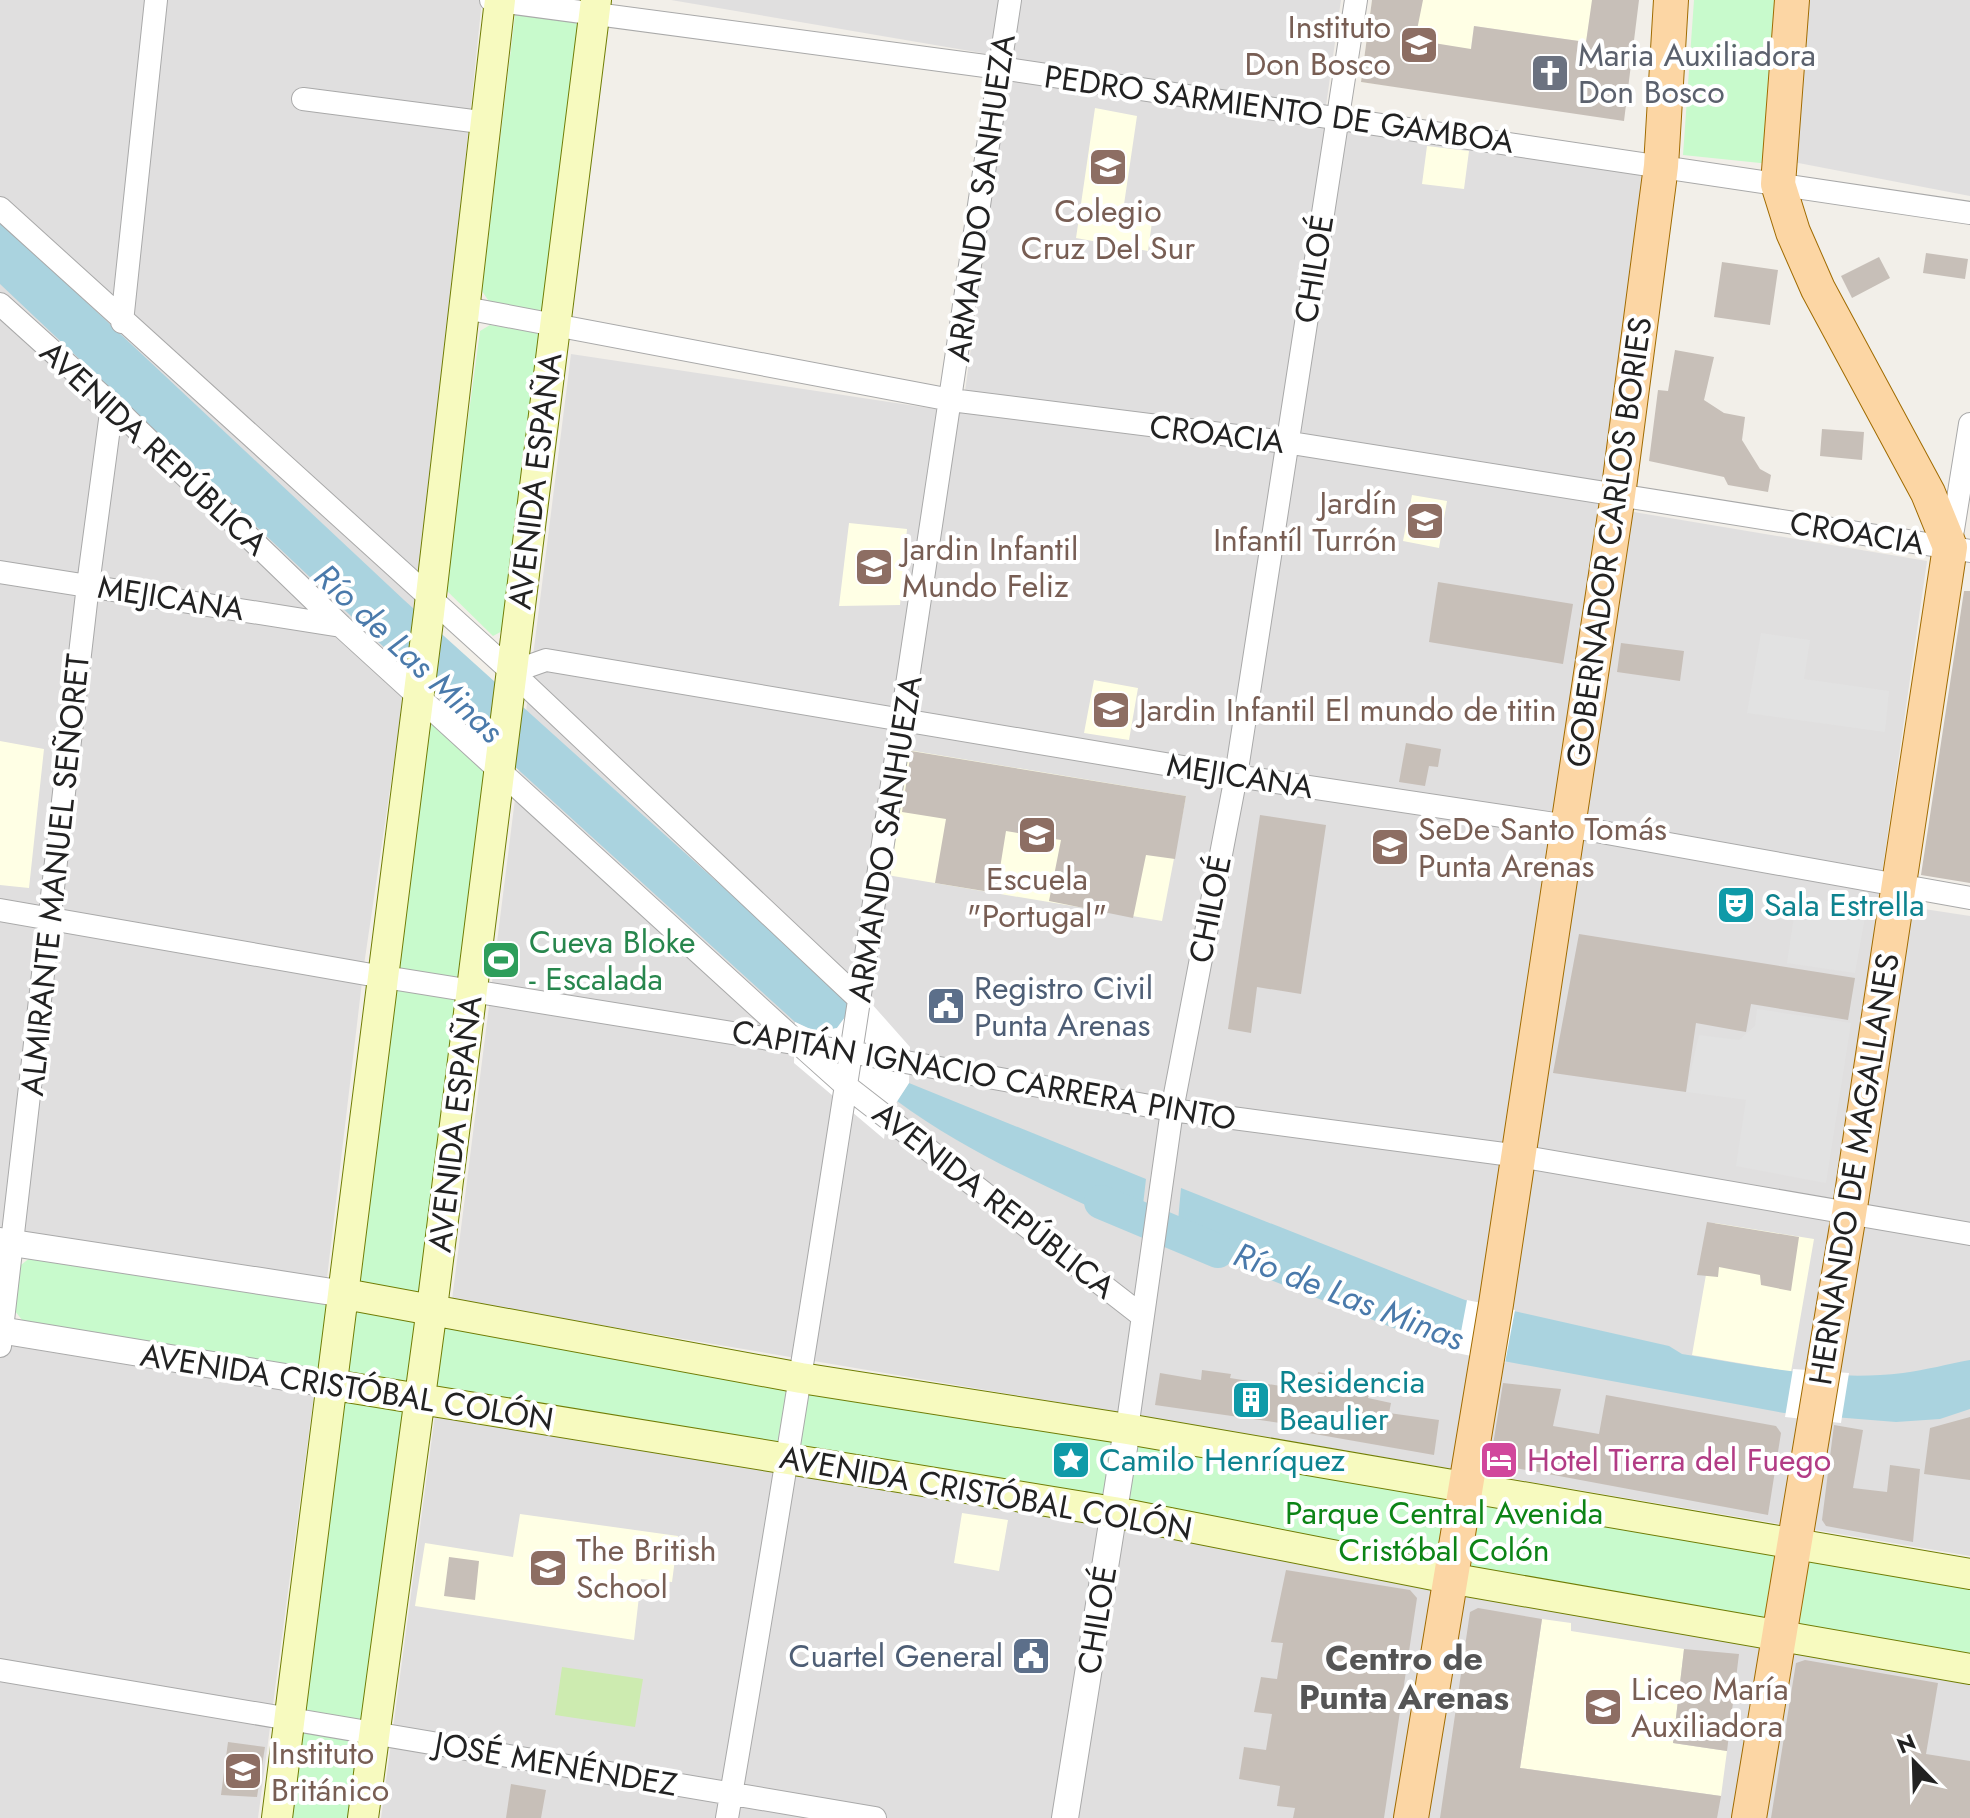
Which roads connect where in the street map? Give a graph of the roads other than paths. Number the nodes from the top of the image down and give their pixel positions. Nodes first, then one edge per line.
1 (156, 0) edge
2 (497, 0) edge
3 (1010, 0) edge
4 (1356, 0) edge
5 (1671, 0) edge
6 (1792, 0) edge
7 (596, 6) edge
8 (1000, 68) junction
9 (303, 99) dead end
10 (1338, 118) junction
11 (488, 123) junction
12 (1661, 166) junction
13 (1778, 184) junction
14 (0, 208) edge
15 (1970, 213) edge
16 (0, 304) edge
17 (465, 308) junction
18 (122, 322) junction
19 (554, 324) junction
20 (951, 400) junction
21 (112, 405) junction
22 (1970, 424) edge
23 (1285, 442) junction
24 (1618, 495) junction
25 (1960, 549) edge
26 (0, 572) edge
27 (88, 585) junction
28 (430, 607) junction
29 (341, 626) junction
30 (511, 679) junction
31 (419, 690) junction
32 (904, 719) junction
33 (500, 765) junction
34 (1236, 776) junction
35 (1568, 826) junction
36 (1900, 885) junction
37 (1970, 898) edge
38 (0, 910) edge
39 (52, 918) junction
40 (382, 977) junction
41 (472, 992) junction
42 (860, 1000) junction
43 (795, 1042) junction
44 (850, 1052) junction
45 (845, 1085) junction
46 (1172, 1110) junction
47 (1519, 1156) junction
48 (1849, 1214) junction
49 (1970, 1234) edge
50 (7, 1242) edge
51 (345, 1294) junction
52 (432, 1308) junction
53 (1141, 1315) junction
54 (1, 1335) edge
55 (801, 1378) junction
56 (334, 1385) junction
57 (418, 1400) junction
58 (1127, 1429) junction
59 (789, 1459) junction
60 (1464, 1487) junction
61 (1114, 1512) junction
62 (1793, 1545) junction
63 (1970, 1574) edge
64 (1449, 1578) junction
65 (1779, 1636) junction
66 (1970, 1669) edge
67 (0, 1670) edge
68 (290, 1719) junction
69 (375, 1733) junction
70 (731, 1794) junction
71 (277, 1818) edge
72 (363, 1818) edge
73 (727, 1818) edge
74 (875, 1818) edge
75 (1065, 1818) edge
76 (1411, 1818) edge
77 (1749, 1818) edge

1 - 18 street
2 - 7 street, PEDRO SARMIENTO DE GAMBOA
2 - 11 main road
3 - 8 street, ARMANDO SANHUEZA
4 - 10 street, CHILOÉ
5 - 12 main road, GOBERNADOR CARLOS BORIES
6 - 13 main road
7 - 8 street, PEDRO SARMIENTO DE GAMBOA
7 - 19 main road, AVENIDA ESPAÑA
8 - 10 street, PEDRO SARMIENTO DE GAMBOA
8 - 20 street, ARMANDO SANHUEZA
9 - 11 street
10 - 12 street, PEDRO SARMIENTO DE GAMBOA
10 - 23 street, CHILOÉ
11 - 17 main road
12 - 13 street, PEDRO SARMIENTO DE GAMBOA
12 - 24 main road, GOBERNADOR CARLOS BORIES
13 - 15 street, PEDRO SARMIENTO DE GAMBOA
13 - 25 main road
14 - 18 street
16 - 21 street, AVENIDA REPÚBLICA
17 - 19 street, CROACIA
17 - 28 main road
18 - 28 street
19 - 20 street, CROACIA
19 - 30 main road, AVENIDA ESPAÑA
20 - 23 street, CROACIA
20 - 32 street, ARMANDO SANHUEZA
21 - 27 street, ALMIRANTE MANUEL SEÑORET
21 - 29 street, AVENIDA REPÚBLICA
22 - 25 street, HERNANDO DE MAGALLANES
23 - 24 street, CROACIA
23 - 34 street, CHILOÉ
24 - 25 street, CROACIA
24 - 35 main road, GOBERNADOR CARLOS BORIES
25 - 36 main road, HERNANDO DE MAGALLANES
26 - 27 street, MEJICANA
27 - 29 street, MEJICANA
27 - 39 street, ALMIRANTE MANUEL SEÑORET
28 - 30 street
28 - 31 main road
29 - 31 street, AVENIDA REPÚBLICA
30 - 32 street, MEJICANA
30 - 33 main road, AVENIDA ESPAÑA
30 - 42 street
31 - 33 street, AVENIDA REPÚBLICA
31 - 40 main road
32 - 34 street, MEJICANA
32 - 42 street, ARMANDO SANHUEZA
33 - 41 main road, AVENIDA ESPAÑA
33 - 43 street, AVENIDA REPÚBLICA
34 - 35 street, MEJICANA
34 - 46 street, CHILOÉ
35 - 36 street, MEJICANA
35 - 47 main road, GOBERNADOR CARLOS BORIES
36 - 37 street, MEJICANA
36 - 48 main road, HERNANDO DE MAGALLANES
38 - 39 street, CAPITÁN IGNACIO CARRERA PINTO
39 - 40 street, CAPITÁN IGNACIO CARRERA PINTO
39 - 50 street, ALMIRANTE MANUEL SEÑORET
40 - 41 street, CAPITÁN IGNACIO CARRERA PINTO
40 - 51 main road
41 - 43 street, CAPITÁN IGNACIO CARRERA PINTO
41 - 52 main road, AVENIDA ESPAÑA
42 - 44 street, ARMANDO SANHUEZA
43 - 44 street, CAPITÁN IGNACIO CARRERA PINTO
43 - 45 street, AVENIDA REPÚBLICA
44 - 45 street, ARMANDO SANHUEZA
44 - 46 street, CAPITÁN IGNACIO CARRERA PINTO
45 - 53 street, AVENIDA REPÚBLICA
45 - 55 street, ARMANDO SANHUEZA
46 - 47 street, CAPITÁN IGNACIO CARRERA PINTO
46 - 53 street, CHILOÉ
47 - 48 street, CAPITÁN IGNACIO CARRERA PINTO
47 - 60 main road, GOBERNADOR CARLOS BORIES
48 - 49 street, CAPITÁN IGNACIO CARRERA PINTO
48 - 62 main road, HERNANDO DE MAGALLANES
50 - 51 street
50 - 54 street, ALMIRANTE MANUEL SEÑORET
51 - 52 main road
51 - 56 main road
52 - 55 main road
52 - 57 main road, AVENIDA ESPAÑA
53 - 58 street, CHILOÉ
54 - 56 street, AVENIDA CRISTÓBAL COLÓN
55 - 58 main road
55 - 59 street, ARMANDO SANHUEZA
56 - 57 main road, AVENIDA CRISTÓBAL COLÓN
56 - 68 main road
57 - 59 main road, AVENIDA CRISTÓBAL COLÓN
57 - 69 main road, AVENIDA ESPAÑA
58 - 60 main road
58 - 61 street, CHILOÉ
59 - 61 main road, AVENIDA CRISTÓBAL COLÓN
59 - 70 street, ARMANDO SANHUEZA
60 - 62 main road
60 - 64 main road, GOBERNADOR CARLOS BORIES
61 - 64 main road, AVENIDA CRISTÓBAL COLÓN
61 - 75 street, CHILOÉ
62 - 63 main road
62 - 65 main road, HERNANDO DE MAGALLANES
64 - 65 main road, AVENIDA CRISTÓBAL COLÓN
64 - 76 main road, GOBERNADOR CARLOS BORIES
65 - 66 main road, AVENIDA CRISTÓBAL COLÓN
65 - 77 main road, HERNANDO DE MAGALLANES
67 - 68 street, JOSÉ MENÉNDEZ
68 - 69 street, JOSÉ MENÉNDEZ
68 - 71 main road
69 - 70 street, JOSÉ MENÉNDEZ
69 - 72 main road, AVENIDA ESPAÑA
70 - 73 street, ARMANDO SANHUEZA
70 - 74 street, JOSÉ MENÉNDEZ

